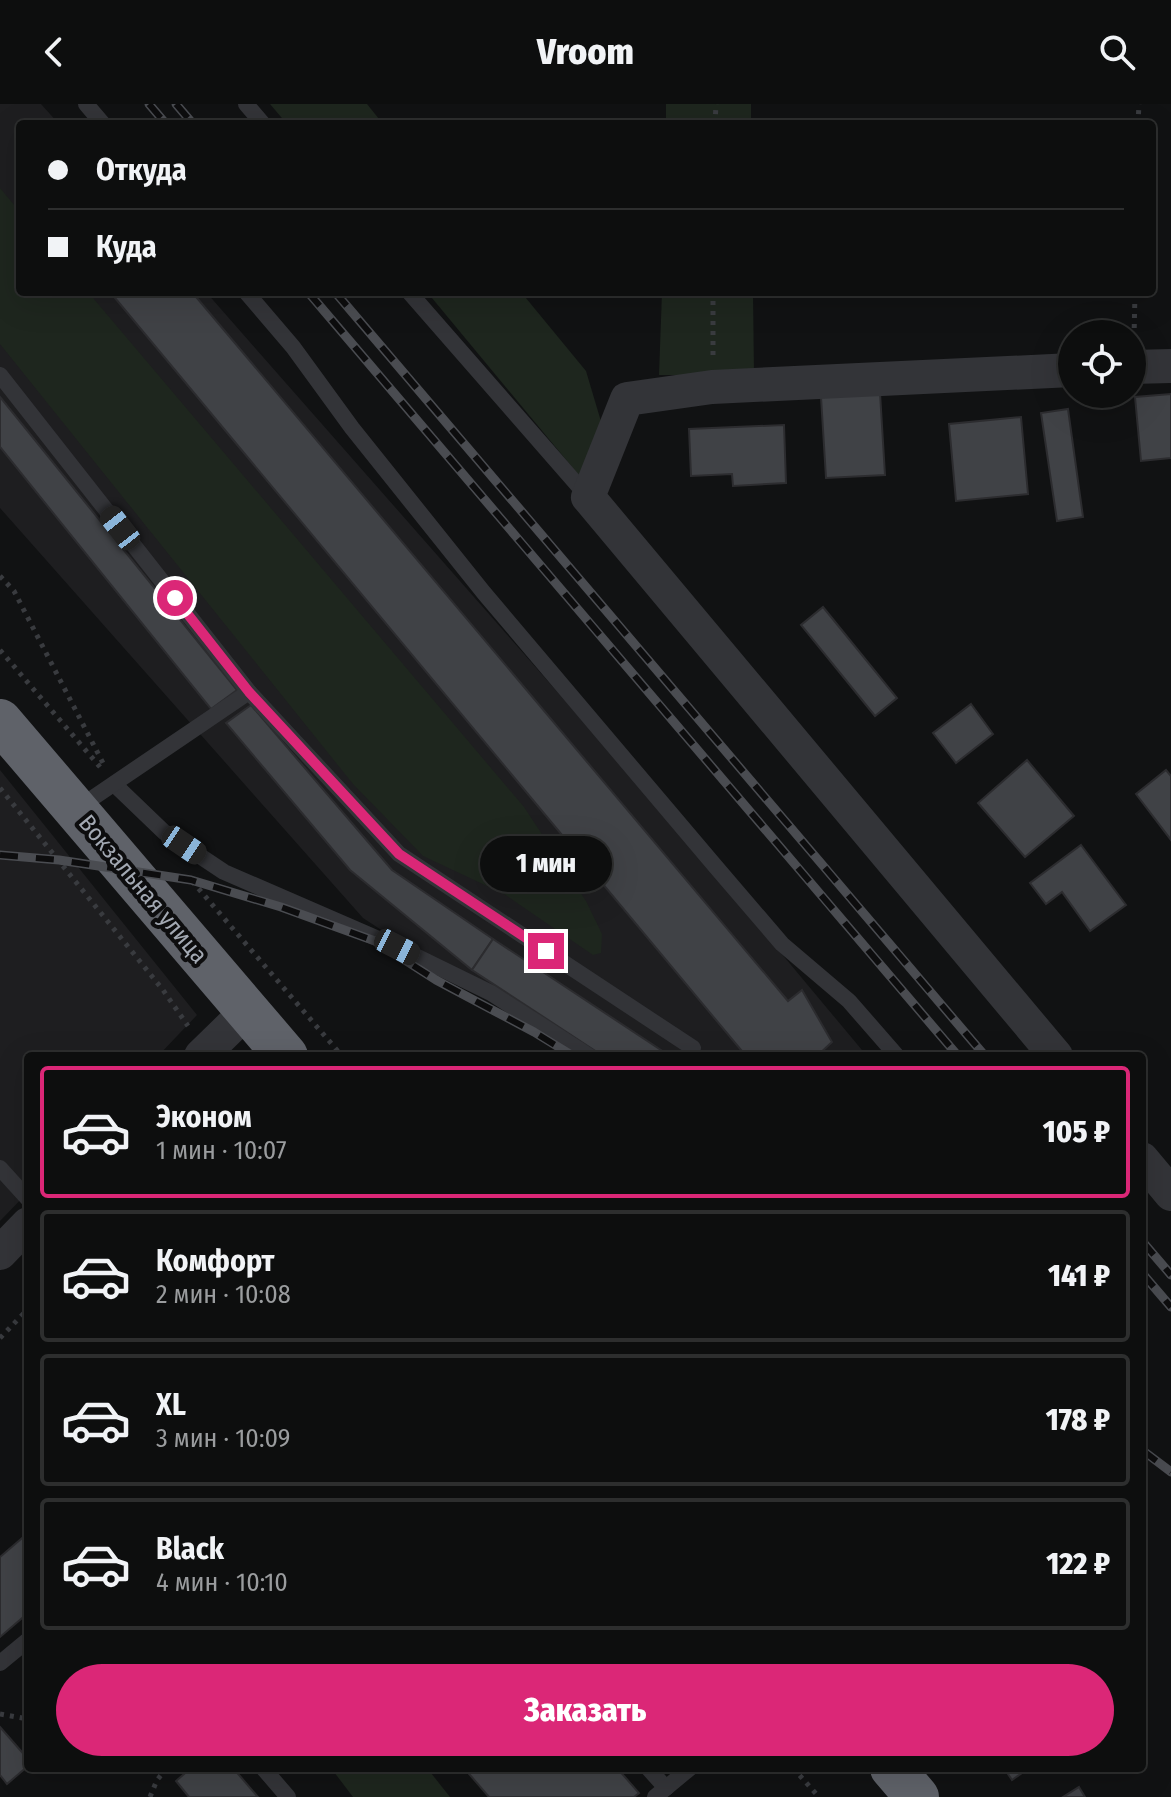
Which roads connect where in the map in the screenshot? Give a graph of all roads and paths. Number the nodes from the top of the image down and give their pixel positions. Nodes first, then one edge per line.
1 (86, 104) edge
2 (246, 104) edge
3 (100, 120) edge
4 (260, 120) edge
5 (249, 296) edge
6 (412, 296) edge
7 (713, 296) edge
8 (1135, 296) edge
9 (1134, 320) edge
10 (1171, 366) edge
11 (1146, 367) edge
12 (1058, 371) edge
13 (0, 375) edge
14 (712, 387) junction
15 (588, 497) junction
16 (0, 576) edge
17 (249, 692) junction
18 (0, 721) edge
19 (114, 784) junction
20 (0, 788) edge
21 (75, 810) junction
22 (191, 880) dead end
23 (247, 1011) junction
24 (693, 1048) dead end
25 (202, 1052) edge
26 (205, 1052) edge
27 (283, 1052) edge
28 (339, 1052) edge
29 (583, 1052) edge
30 (894, 1052) edge
31 (1053, 1052) edge
32 (1146, 1164) edge
33 (0, 1168) edge
34 (1171, 1194) edge
35 (24, 1195) edge
36 (24, 1228) edge
37 (0, 1253) edge
38 (24, 1313) edge
39 (0, 1338) edge
40 (24, 1643) edge
41 (0, 1663) edge
42 (0, 1714) edge
43 (24, 1718) edge
44 (164, 1772) edge
45 (266, 1772) edge
46 (650, 1772) edge
47 (685, 1772) edge
48 (797, 1772) edge
49 (895, 1772) edge
50 (660, 1792) edge
51 (150, 1797) edge
52 (288, 1797) edge
53 (819, 1797) edge
54 (917, 1797) edge

1 - 3 lane
2 - 4 lane
5 - 30 lane
6 - 15 lane
7 - 14 path
8 - 9 path
10 - 11 street
12 - 14 street
13 - 17 lane
14 - 15 street
15 - 31 street
16 - 19 path
17 - 19 lane
17 - 24 lane
18 - 21 highway, Вокзальная улица
19 - 21 lane
19 - 29 lane
20 - 25 path
21 - 23 highway, Вокзальная улица
22 - 28 path
23 - 26 street
23 - 27 highway, Вокзальная улица
32 - 34 street
33 - 35 lane
36 - 37 street
38 - 39 path
40 - 41 lane
42 - 43 path
44 - 51 path
45 - 52 lane
46 - 50 lane
47 - 50 lane
48 - 53 path
49 - 54 highway

